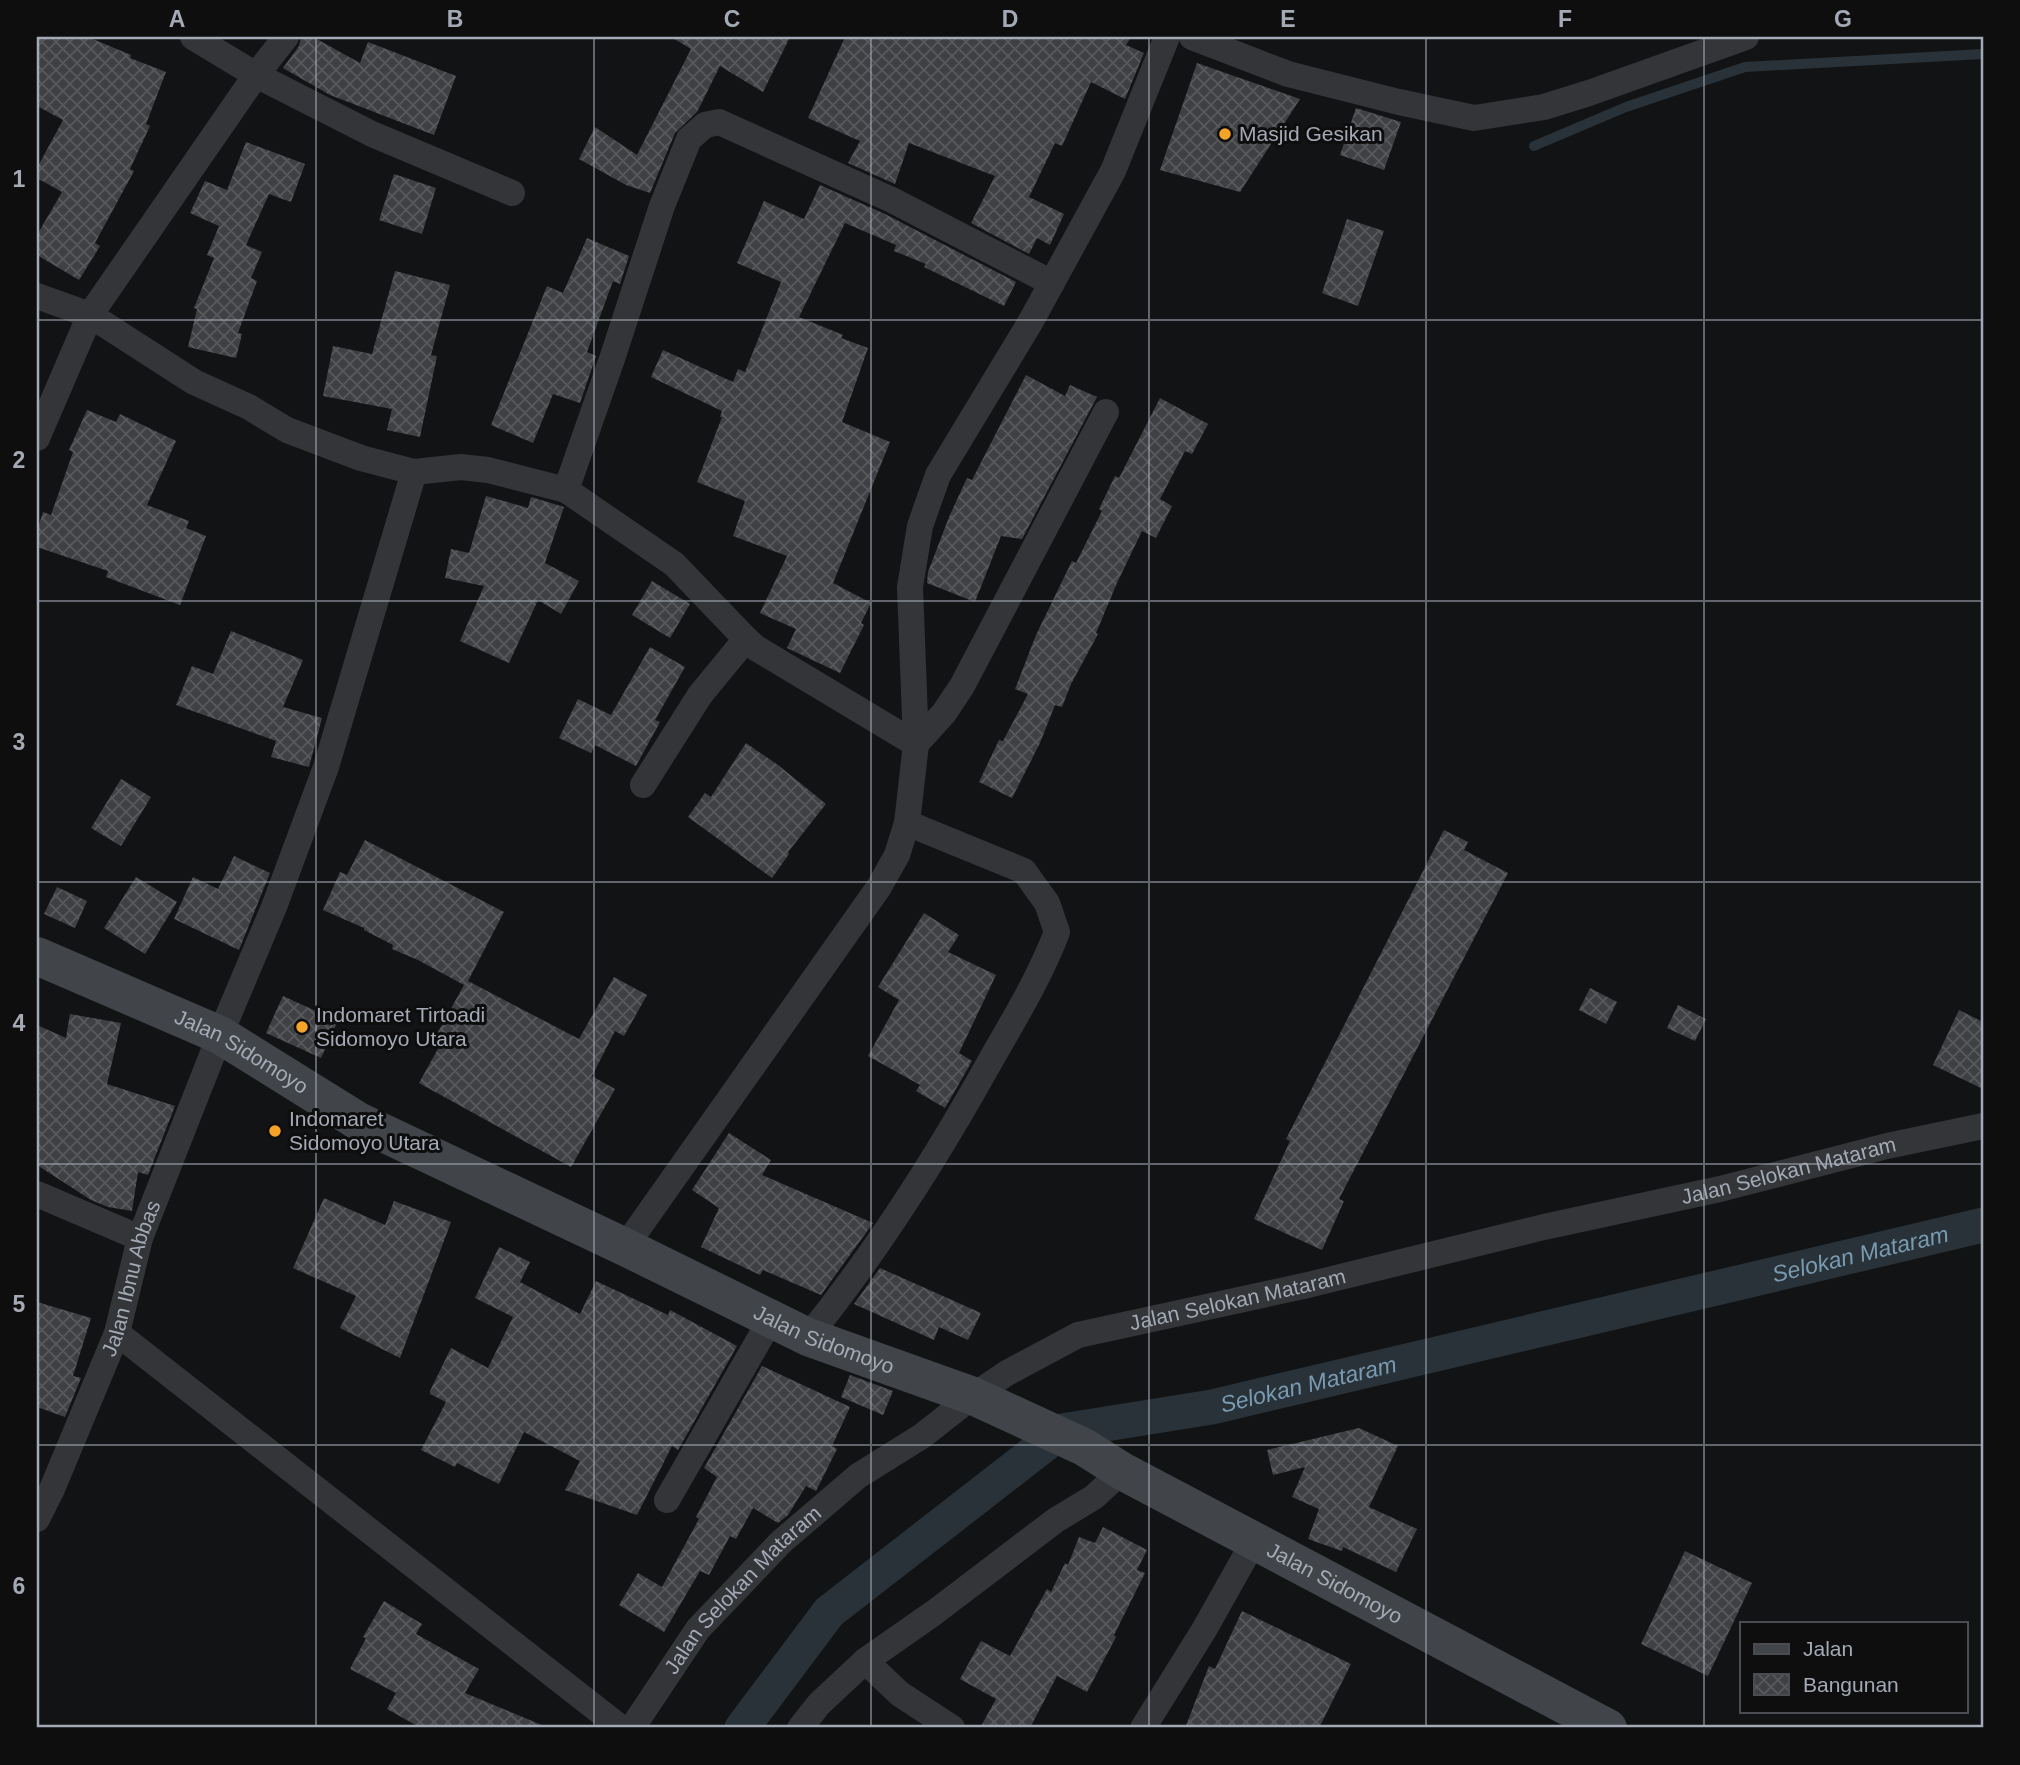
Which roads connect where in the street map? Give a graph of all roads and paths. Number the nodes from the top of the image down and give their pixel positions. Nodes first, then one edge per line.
1 (193, 37) edge
2 (286, 37) edge
3 (1167, 37) edge
4 (1192, 37) edge
5 (1746, 37) edge
6 (256, 75) junction
7 (512, 194) dead end
8 (1052, 283) junction
9 (37, 296) edge
10 (90, 315) junction
11 (1106, 412) dead end
12 (37, 438) edge
13 (414, 472) junction
14 (566, 490) junction
15 (746, 639) junction
16 (916, 744) junction
17 (643, 785) dead end
18 (907, 823) junction
19 (37, 956) edge
20 (220, 1035) junction
21 (1983, 1126) edge
22 (37, 1194) edge
23 (140, 1238) junction
24 (625, 1247) junction
25 (771, 1319) junction
26 (117, 1333) junction
27 (808, 1337) junction
28 (973, 1396) junction
29 (1122, 1471) junction
30 (667, 1500) dead end
31 (37, 1519) edge
32 (1254, 1541) junction
33 (864, 1661) junction
34 (1599, 1726) edge
35 (621, 1728) edge
36 (632, 1728) edge
37 (800, 1728) edge
38 (952, 1728) edge
39 (1143, 1728) edge

1 - 6 street
2 - 6 street
3 - 8 street
4 - 5 street
6 - 7 street
6 - 10 street
8 - 14 street
8 - 16 street
9 - 10 street
10 - 12 street
10 - 13 street
11 - 16 street
13 - 14 street
13 - 20 street, Jalan Ibnu Abbas
14 - 15 street
15 - 16 street
15 - 17 street
16 - 18 street
18 - 24 street
18 - 27 street
19 - 20 main road, Jalan Sidomoyo
20 - 23 street, Jalan Ibnu Abbas
20 - 24 main road, Jalan Sidomoyo
21 - 28 street, Jalan Selokan Mataram
22 - 23 street
23 - 26 street, Jalan Ibnu Abbas
24 - 25 main road, Jalan Sidomoyo
25 - 27 main road, Jalan Sidomoyo
25 - 30 street
26 - 31 street, Jalan Ibnu Abbas
26 - 35 street
27 - 28 main road, Jalan Sidomoyo
28 - 29 main road, Jalan Sidomoyo
28 - 36 street, Jalan Selokan Mataram
29 - 32 main road, Jalan Sidomoyo
29 - 33 street
32 - 34 main road, Jalan Sidomoyo
32 - 39 street
33 - 37 street
33 - 38 street

